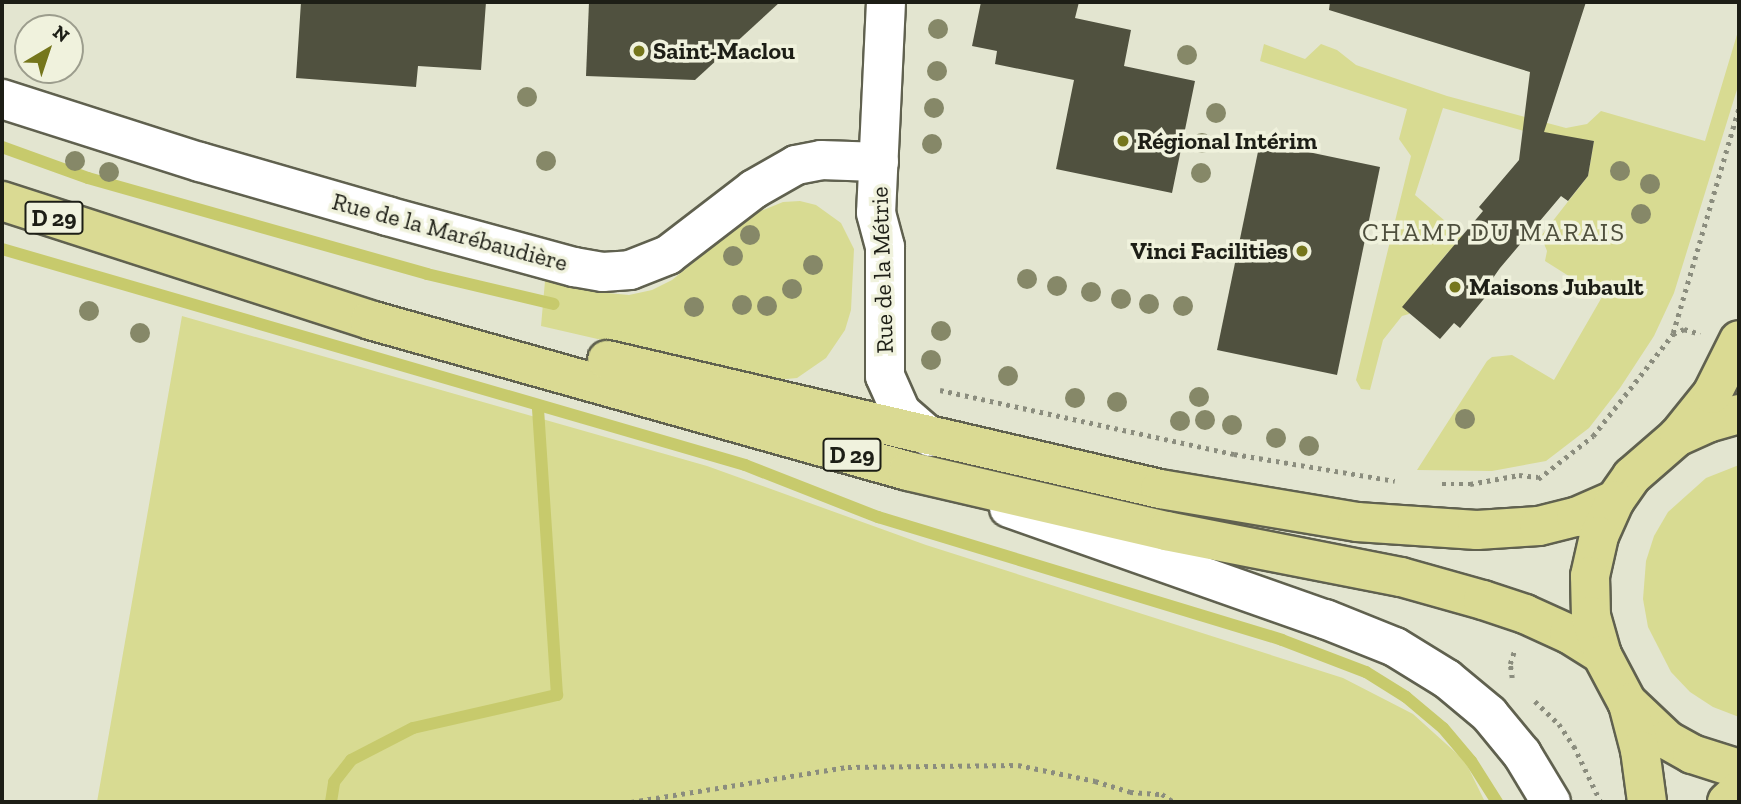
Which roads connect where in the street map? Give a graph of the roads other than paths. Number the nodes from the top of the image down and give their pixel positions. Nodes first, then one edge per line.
1 (886, 2) edge
2 (2, 99) edge
3 (879, 162) junction
4 (2, 201) edge
5 (106, 234) junction
6 (1739, 340) edge
7 (1739, 414) edge
8 (1677, 437) junction
9 (930, 438) junction
10 (908, 471) junction
11 (1615, 500) junction
12 (1601, 655) junction
13 (1628, 702) junction
14 (1739, 769) edge
15 (1739, 791) edge
16 (1551, 802) edge
17 (1647, 802) edge
18 (1727, 802) edge

1 - 3 street, Rue de la Métrie
2 - 3 street, Rue de la Marébaudière
3 - 9 street, Rue de la Métrie
4 - 5 main road, D 29
5 - 9 main road, D 29
5 - 10 main road, D 29
6 - 8 main road
7 - 8 main road
8 - 11 main road
9 - 11 main road, D 29
10 - 12 main road, D 29
10 - 16 street
11 - 12 main road
12 - 13 main road
13 - 14 main road
13 - 17 main road
15 - 18 main road

